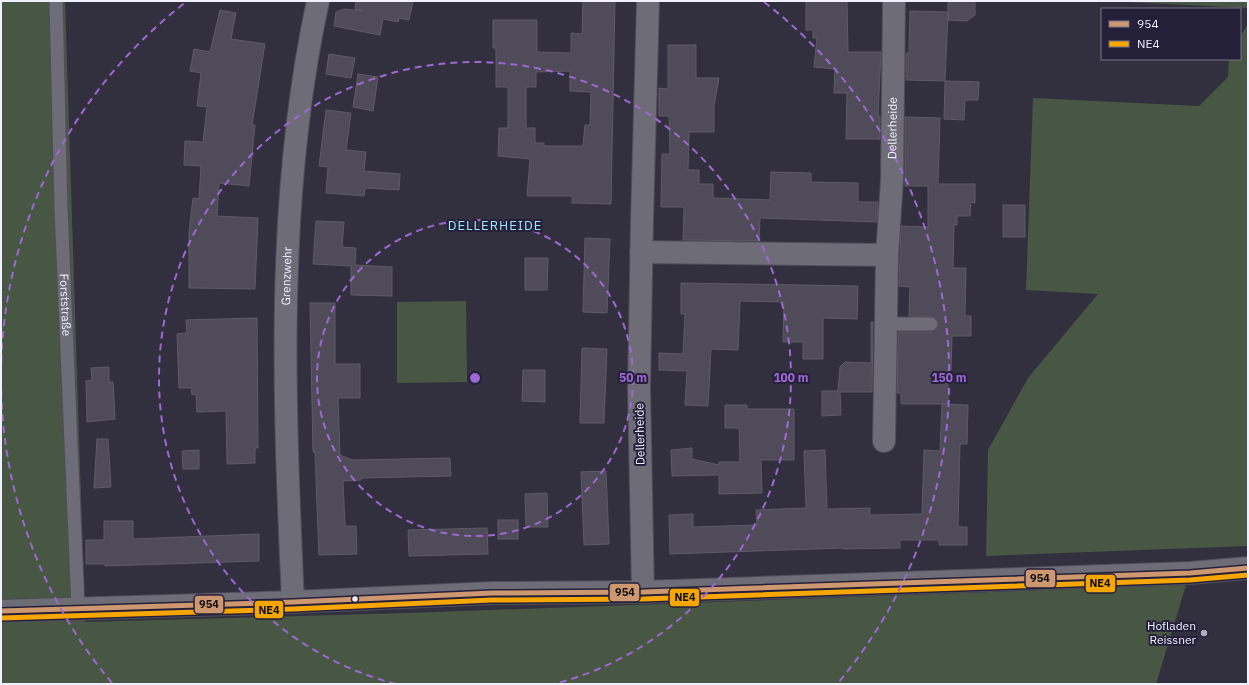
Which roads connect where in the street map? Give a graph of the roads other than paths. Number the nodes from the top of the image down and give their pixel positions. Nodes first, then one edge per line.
1 (56, 1) edge
2 (318, 1) edge
3 (648, 1) edge
4 (894, 1) edge
5 (641, 252) junction
6 (887, 255) junction
7 (886, 324) junction
8 (931, 324) dead end
9 (884, 441) dead end
10 (1248, 568) edge
11 (643, 592) junction
12 (293, 602) junction
13 (78, 608) junction
14 (1, 611) edge

1 - 13 lane, Forststraße
2 - 12 street, Grenzwehr
3 - 5 street, Dellerheide
4 - 6 street, Dellerheide
5 - 6 street
5 - 11 street, Dellerheide
6 - 7 street, Dellerheide
7 - 8 lane
7 - 9 street, Dellerheide
10 - 11 street
11 - 12 street
12 - 13 street
13 - 14 street

